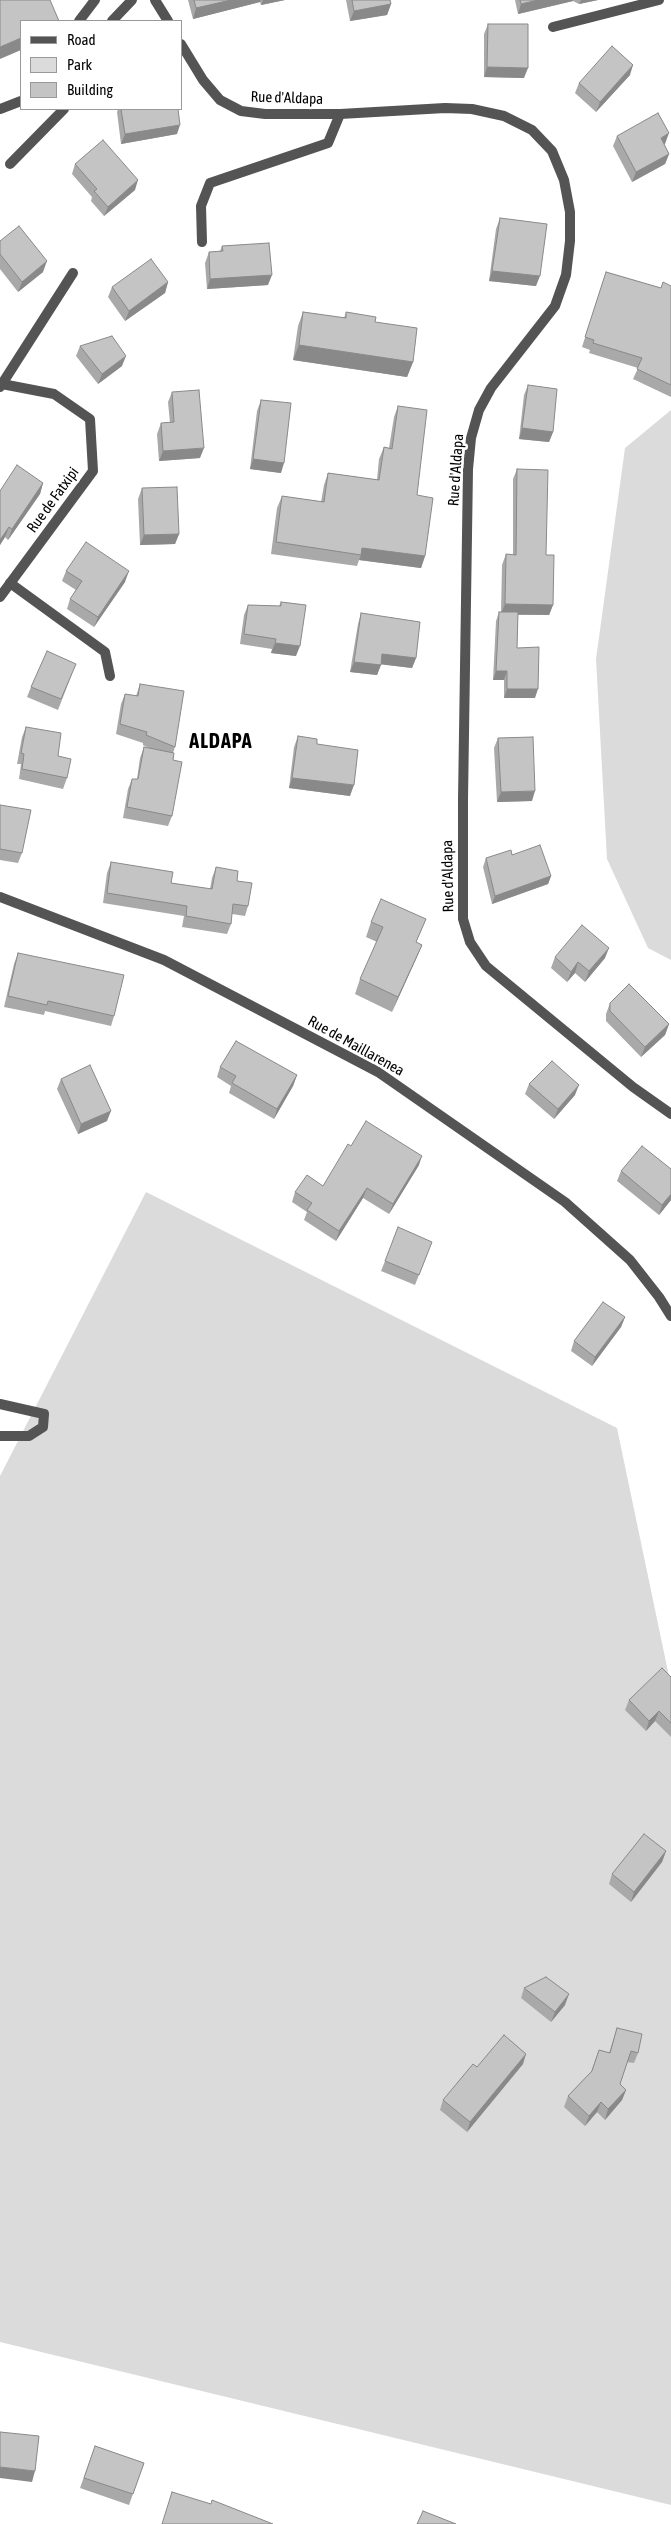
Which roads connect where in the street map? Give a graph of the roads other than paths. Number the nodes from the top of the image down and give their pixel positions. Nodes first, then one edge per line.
1 (95, 0) edge
2 (132, 0) edge
3 (155, 0) edge
4 (659, 0) edge
5 (80, 20) edge
6 (113, 20) edge
7 (167, 20) edge
8 (553, 27) dead end
9 (182, 46) edge
10 (20, 101) edge
11 (0, 109) edge
12 (63, 110) edge
13 (340, 114) junction
14 (10, 164) dead end
15 (202, 242) dead end
16 (73, 273) dead end
17 (1, 385) edge
18 (10, 583) junction
19 (0, 597) edge
20 (110, 676) dead end
21 (0, 897) edge
22 (671, 1114) edge
23 (671, 1316) edge
24 (0, 1404) edge
25 (0, 1436) edge

1 - 5 street
2 - 6 street
3 - 7 street
4 - 8 street
9 - 13 street, Rue d'Aldapa
10 - 11 street
12 - 14 street
13 - 15 street
13 - 22 street, Rue d'Aldapa
16 - 17 street
17 - 18 street, Rue de Fatxipi
18 - 19 street, Rue de Fatxipi
18 - 20 street
21 - 23 street, Rue de Maillarenea
24 - 25 street

